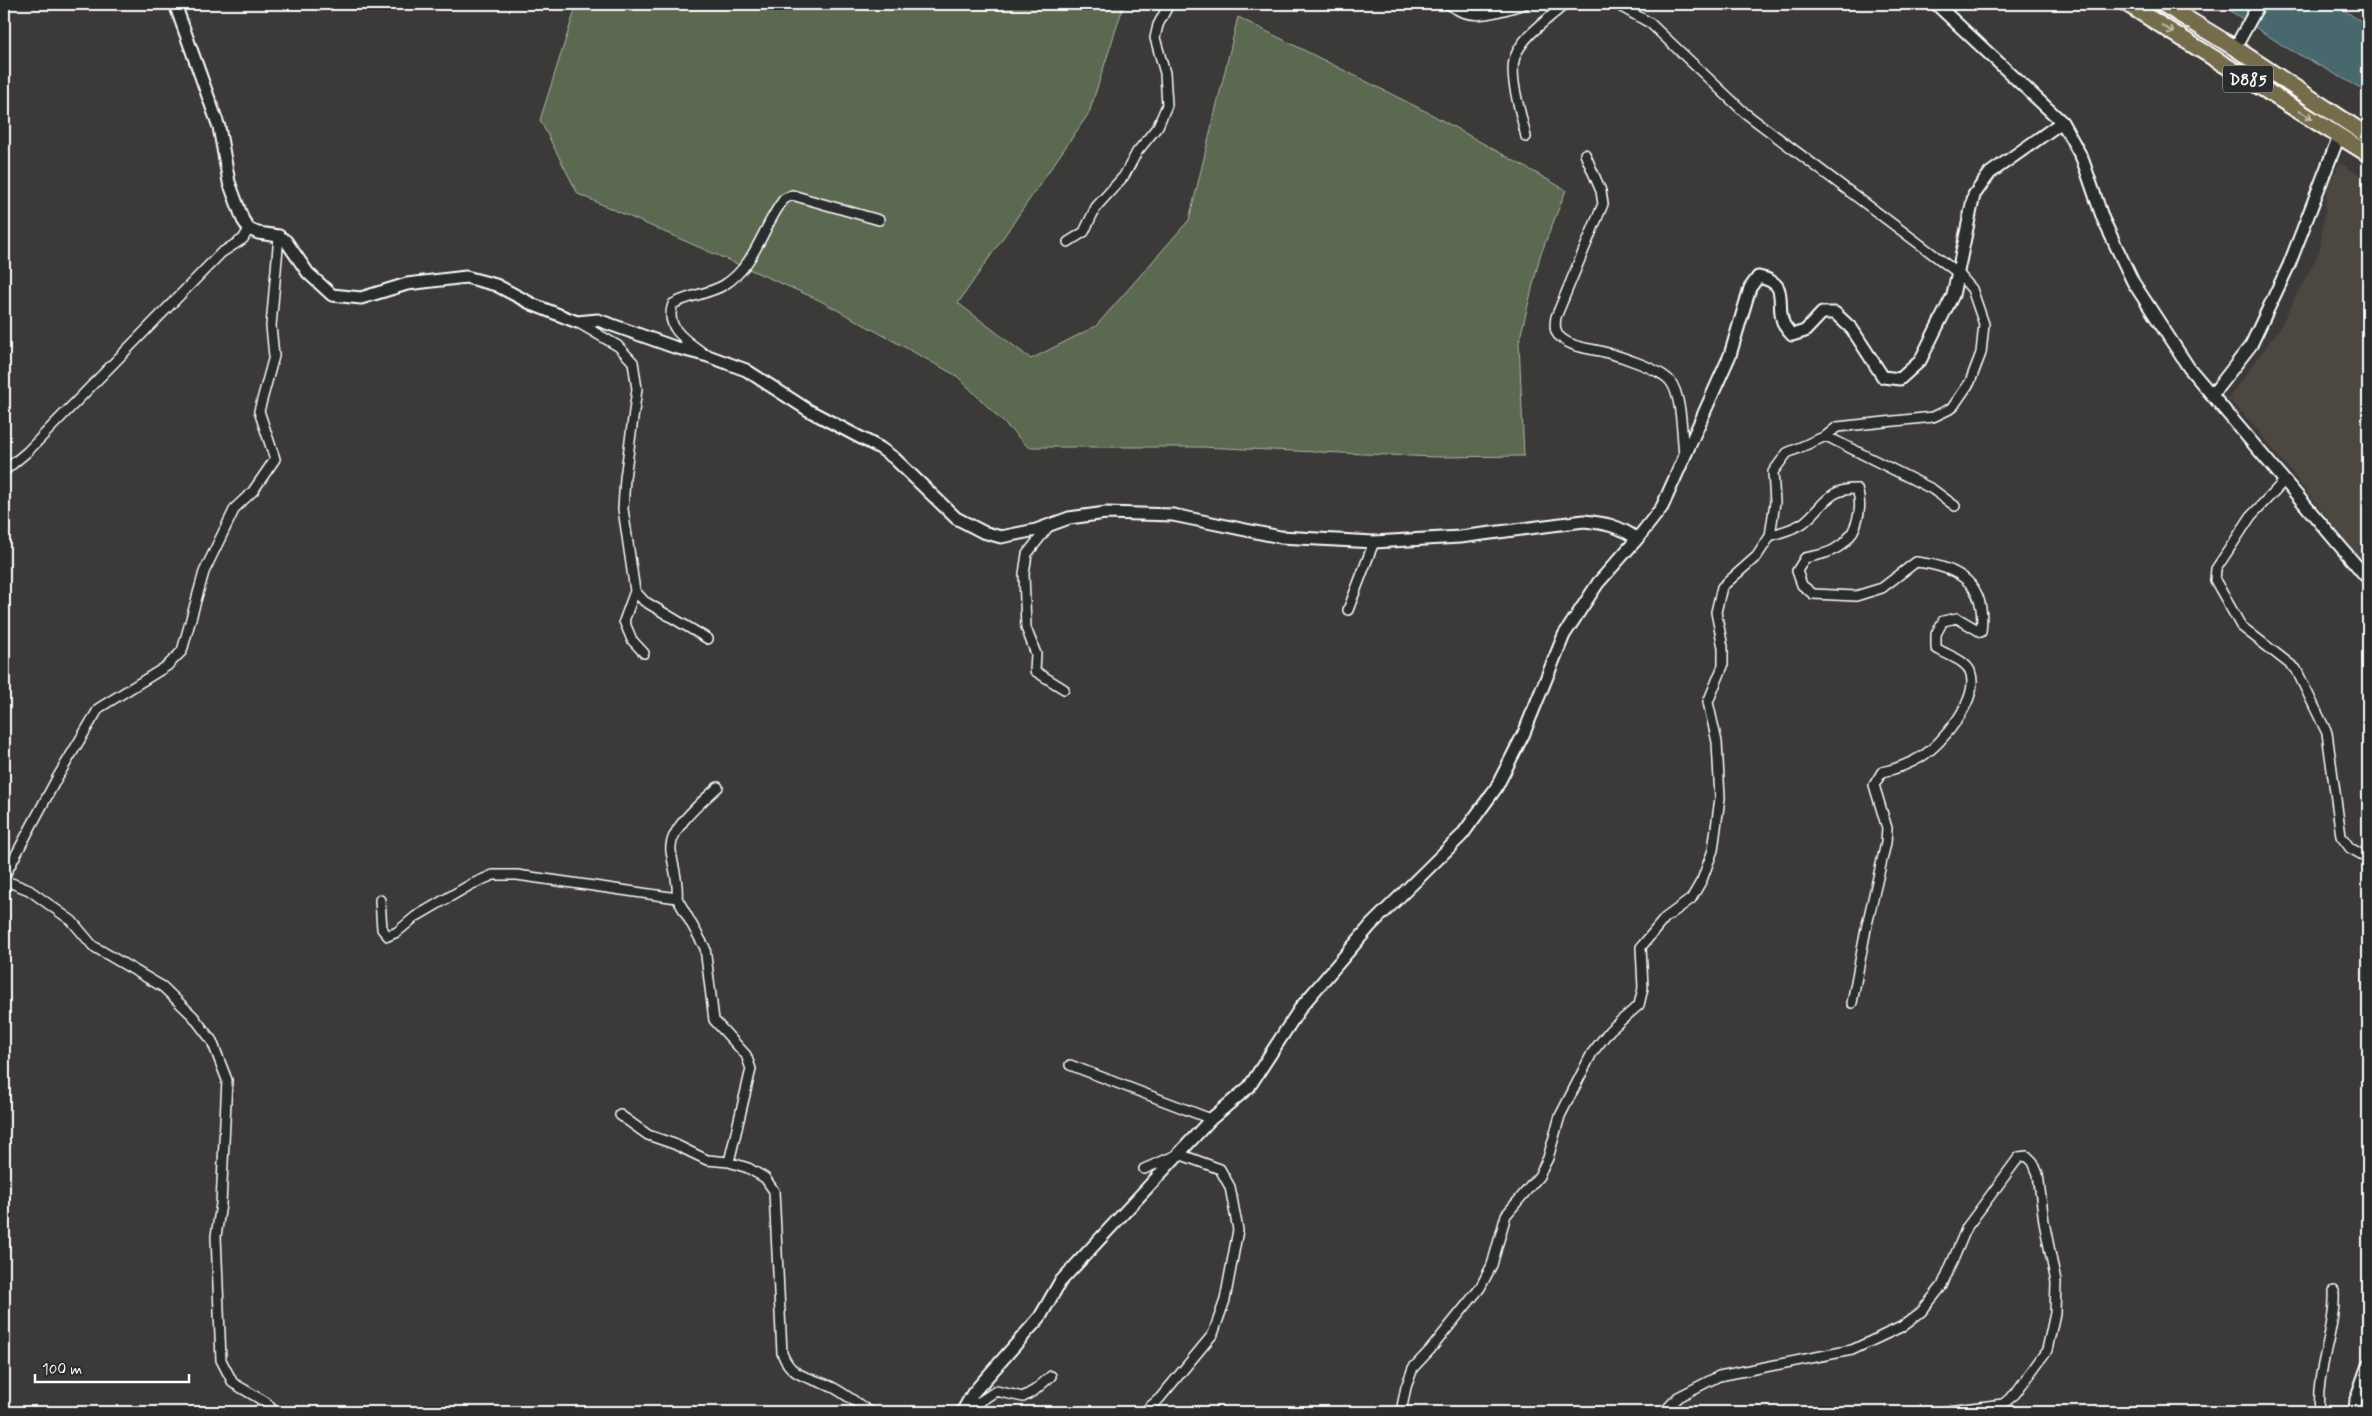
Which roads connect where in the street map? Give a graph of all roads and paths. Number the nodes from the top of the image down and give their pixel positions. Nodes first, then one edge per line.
1 (175, 4) edge
2 (1169, 4) edge
3 (1449, 4) edge
4 (1526, 4) edge
5 (1565, 4) edge
6 (1616, 4) edge
7 (1936, 4) edge
8 (2127, 4) edge
9 (2163, 4) edge
10 (2260, 4) edge
11 (2362, 4) edge
12 (2368, 8) edge
13 (2238, 42) junction
14 (2062, 122) junction
15 (1526, 136) dead end
16 (2339, 136) junction
17 (2368, 136) edge
18 (1585, 154) dead end
19 (2368, 154) edge
20 (879, 220) dead end
21 (248, 229) junction
22 (279, 236) junction
23 (1068, 242) dead end
24 (1958, 272) junction
25 (577, 322) junction
26 (708, 356) junction
27 (2212, 395) junction
28 (1826, 436) junction
29 (1684, 456) junction
30 (4, 471) edge
31 (2284, 480) junction
32 (1954, 506) dead end
33 (1052, 522) junction
34 (1770, 536) junction
35 (1637, 539) junction
36 (1374, 542) junction
37 (2368, 579) edge
38 (635, 591) junction
39 (1348, 610) dead end
40 (708, 639) dead end
41 (644, 653) dead end
42 (1064, 689) dead end
43 (718, 787) dead end
44 (2368, 858) edge
45 (4, 878) edge
46 (677, 898) junction
47 (380, 900) dead end
48 (1852, 1003) dead end
49 (1070, 1065) dead end
50 (620, 1115) dead end
51 (1211, 1119) junction
52 (1179, 1154) junction
53 (729, 1162) junction
54 (1144, 1169) dead end
55 (2334, 1291) dead end
56 (2368, 1365) edge
57 (1051, 1376) dead end
58 (964, 1409) edge
59 (274, 1412) edge
60 (870, 1412) edge
61 (1144, 1412) edge
62 (1401, 1412) edge
63 (1664, 1412) edge
64 (1941, 1412) edge
65 (2319, 1412) edge
66 (2355, 1412) edge

1 - 21 street
2 - 23 street
3 - 4 street
5 - 15 street
6 - 24 street
7 - 14 street
8 -> 16 highway, D885
9 - 13 highway, D885
10 - 13 street
11 - 12 street
13 - 17 highway, D885
14 - 24 street
14 - 27 street
16 - 19 highway, D885
16 - 27 street
18 - 29 street
20 - 26 street
21 - 22 street
21 - 30 street
22 - 25 street
22 - 45 street
24 - 28 street
24 - 29 street
25 - 26 street
25 - 38 street
26 - 33 street
27 - 31 street
28 - 32 street
28 - 34 street
29 - 35 street
31 - 37 street
31 - 44 street
33 - 36 street
33 - 42 street
34 - 48 street
34 - 62 street
35 - 36 street
35 - 51 street
36 - 39 street
38 - 40 street
38 - 41 street
43 - 46 street
45 - 59 street
46 - 47 street
46 - 53 street
49 - 51 street
50 - 53 street
51 - 52 street
52 - 54 street
52 - 58 street
52 - 61 street
53 - 60 street
55 - 65 street
56 - 66 street
57 - 58 street
63 - 64 street

